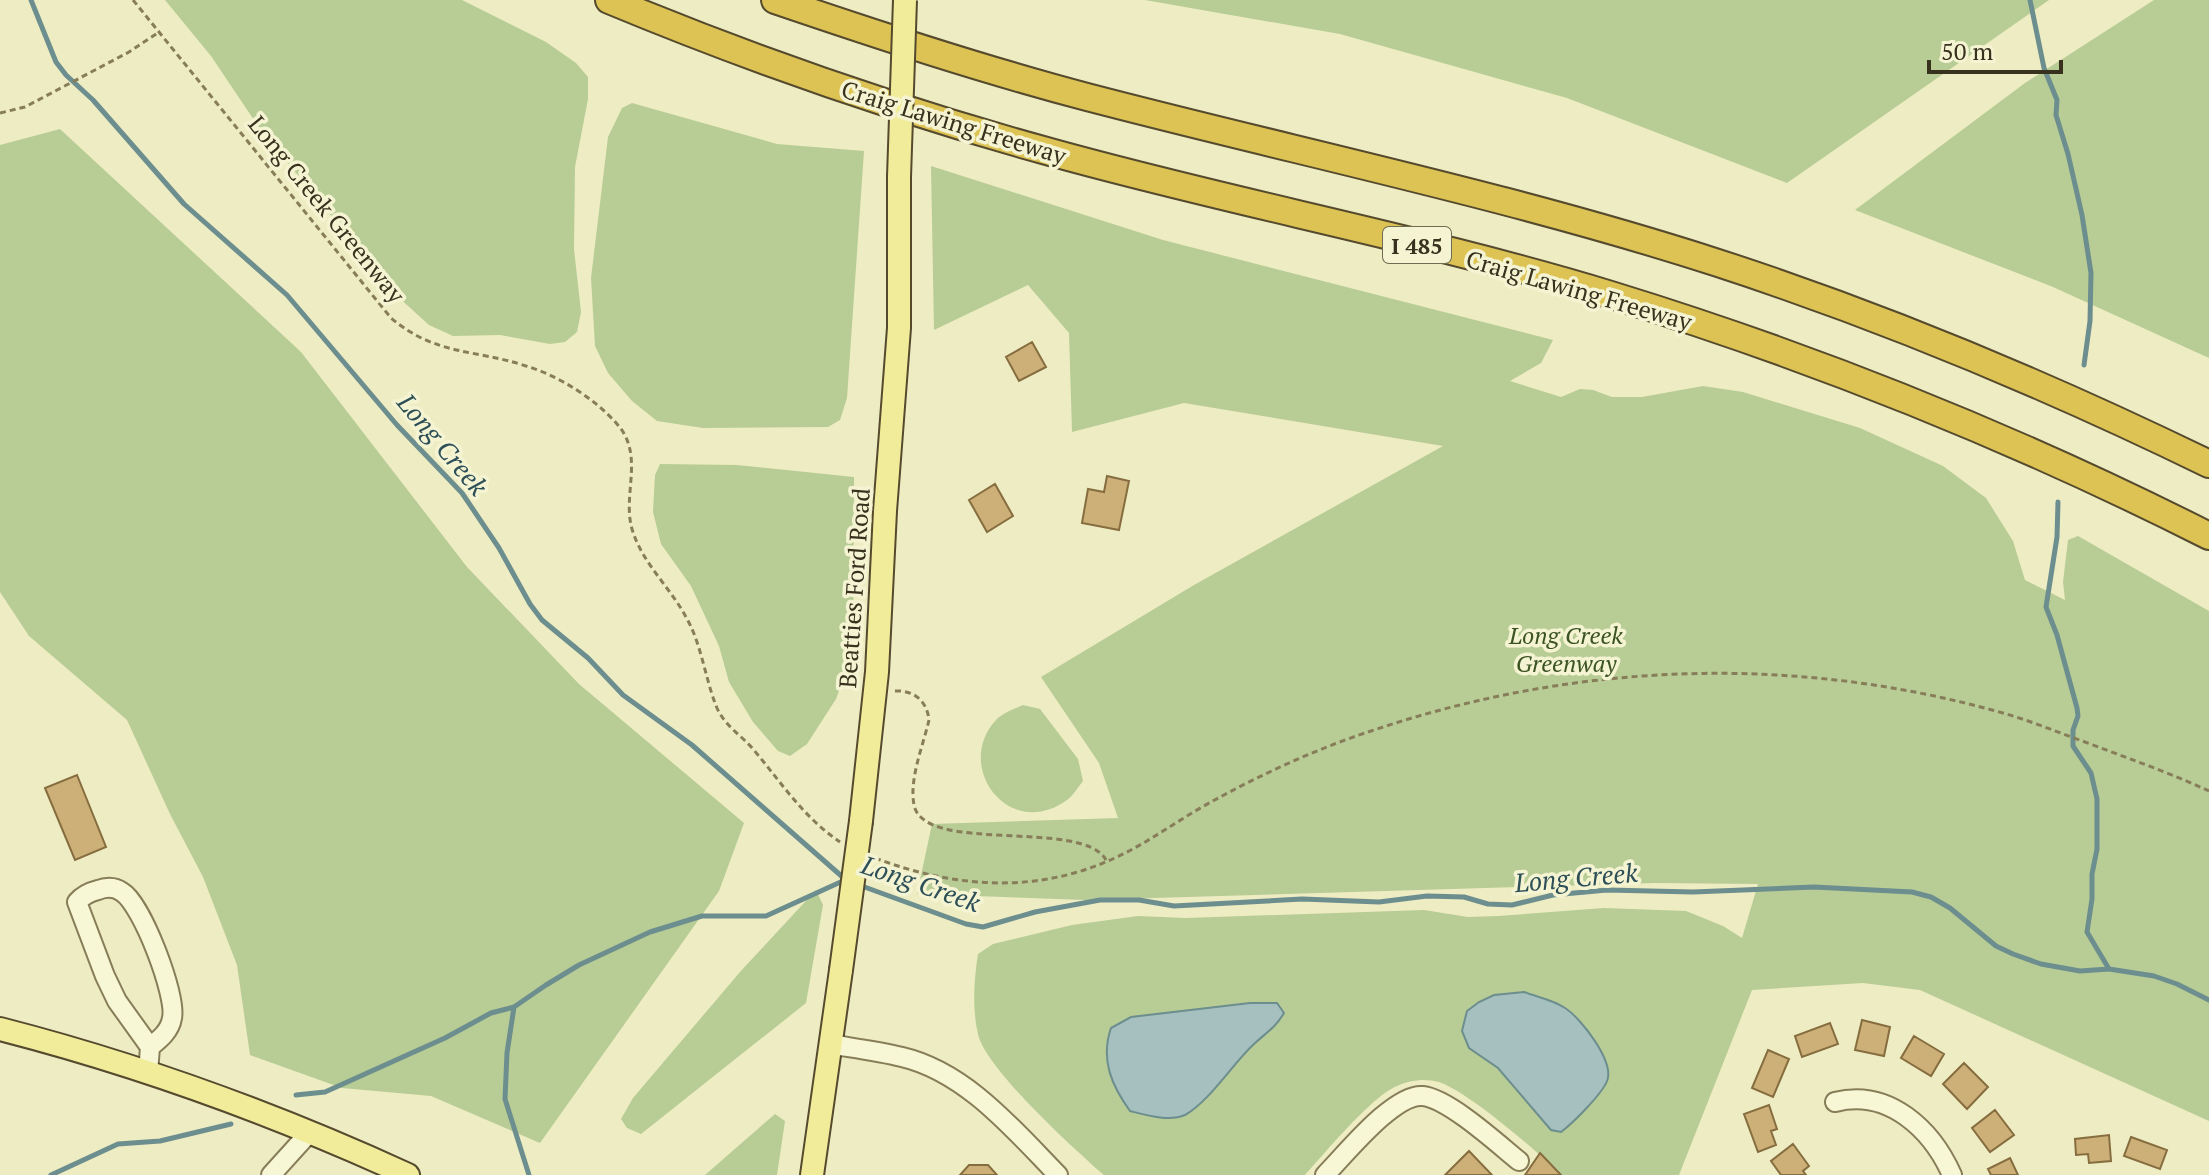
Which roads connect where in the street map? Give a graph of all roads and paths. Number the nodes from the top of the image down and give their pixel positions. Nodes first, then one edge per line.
1 (133, 0) edge
2 (609, 0) edge
3 (775, 0) edge
4 (905, 0) edge
5 (159, 32) junction
6 (0, 113) edge
7 (2209, 464) edge
8 (2209, 536) edge
9 (875, 691) junction
10 (2209, 791) edge
11 (849, 847) dead end
12 (871, 857) dead end
13 (1106, 862) junction
14 (0, 1029) edge
15 (829, 1044) junction
16 (150, 1047) junction
17 (148, 1073) junction
18 (1835, 1102) dead end
19 (309, 1133) junction
20 (1519, 1161) dead end
21 (271, 1175) edge
22 (408, 1175) edge
23 (812, 1175) edge
24 (1058, 1175) edge
25 (1325, 1175) edge
26 (1952, 1175) edge

1 - 5 path, Long Creek Greenway
2 - 8 highway, Craig Lawing Freeway / I 485
3 - 7 highway
4 - 9 main road, Beatties Ford Road, bridge
5 - 6 path
5 - 11 path, Long Creek Greenway
9 - 13 path
9 - 15 main road, Beatties Ford Road, bridge
10 - 13 path
12 - 13 path
14 - 17 main road
15 - 23 main road, Beatties Ford Road
15 - 24 street
16 - 16 street
16 - 17 street
17 - 19 main road
18 - 26 street
19 - 21 street
19 - 22 main road
20 - 25 street

